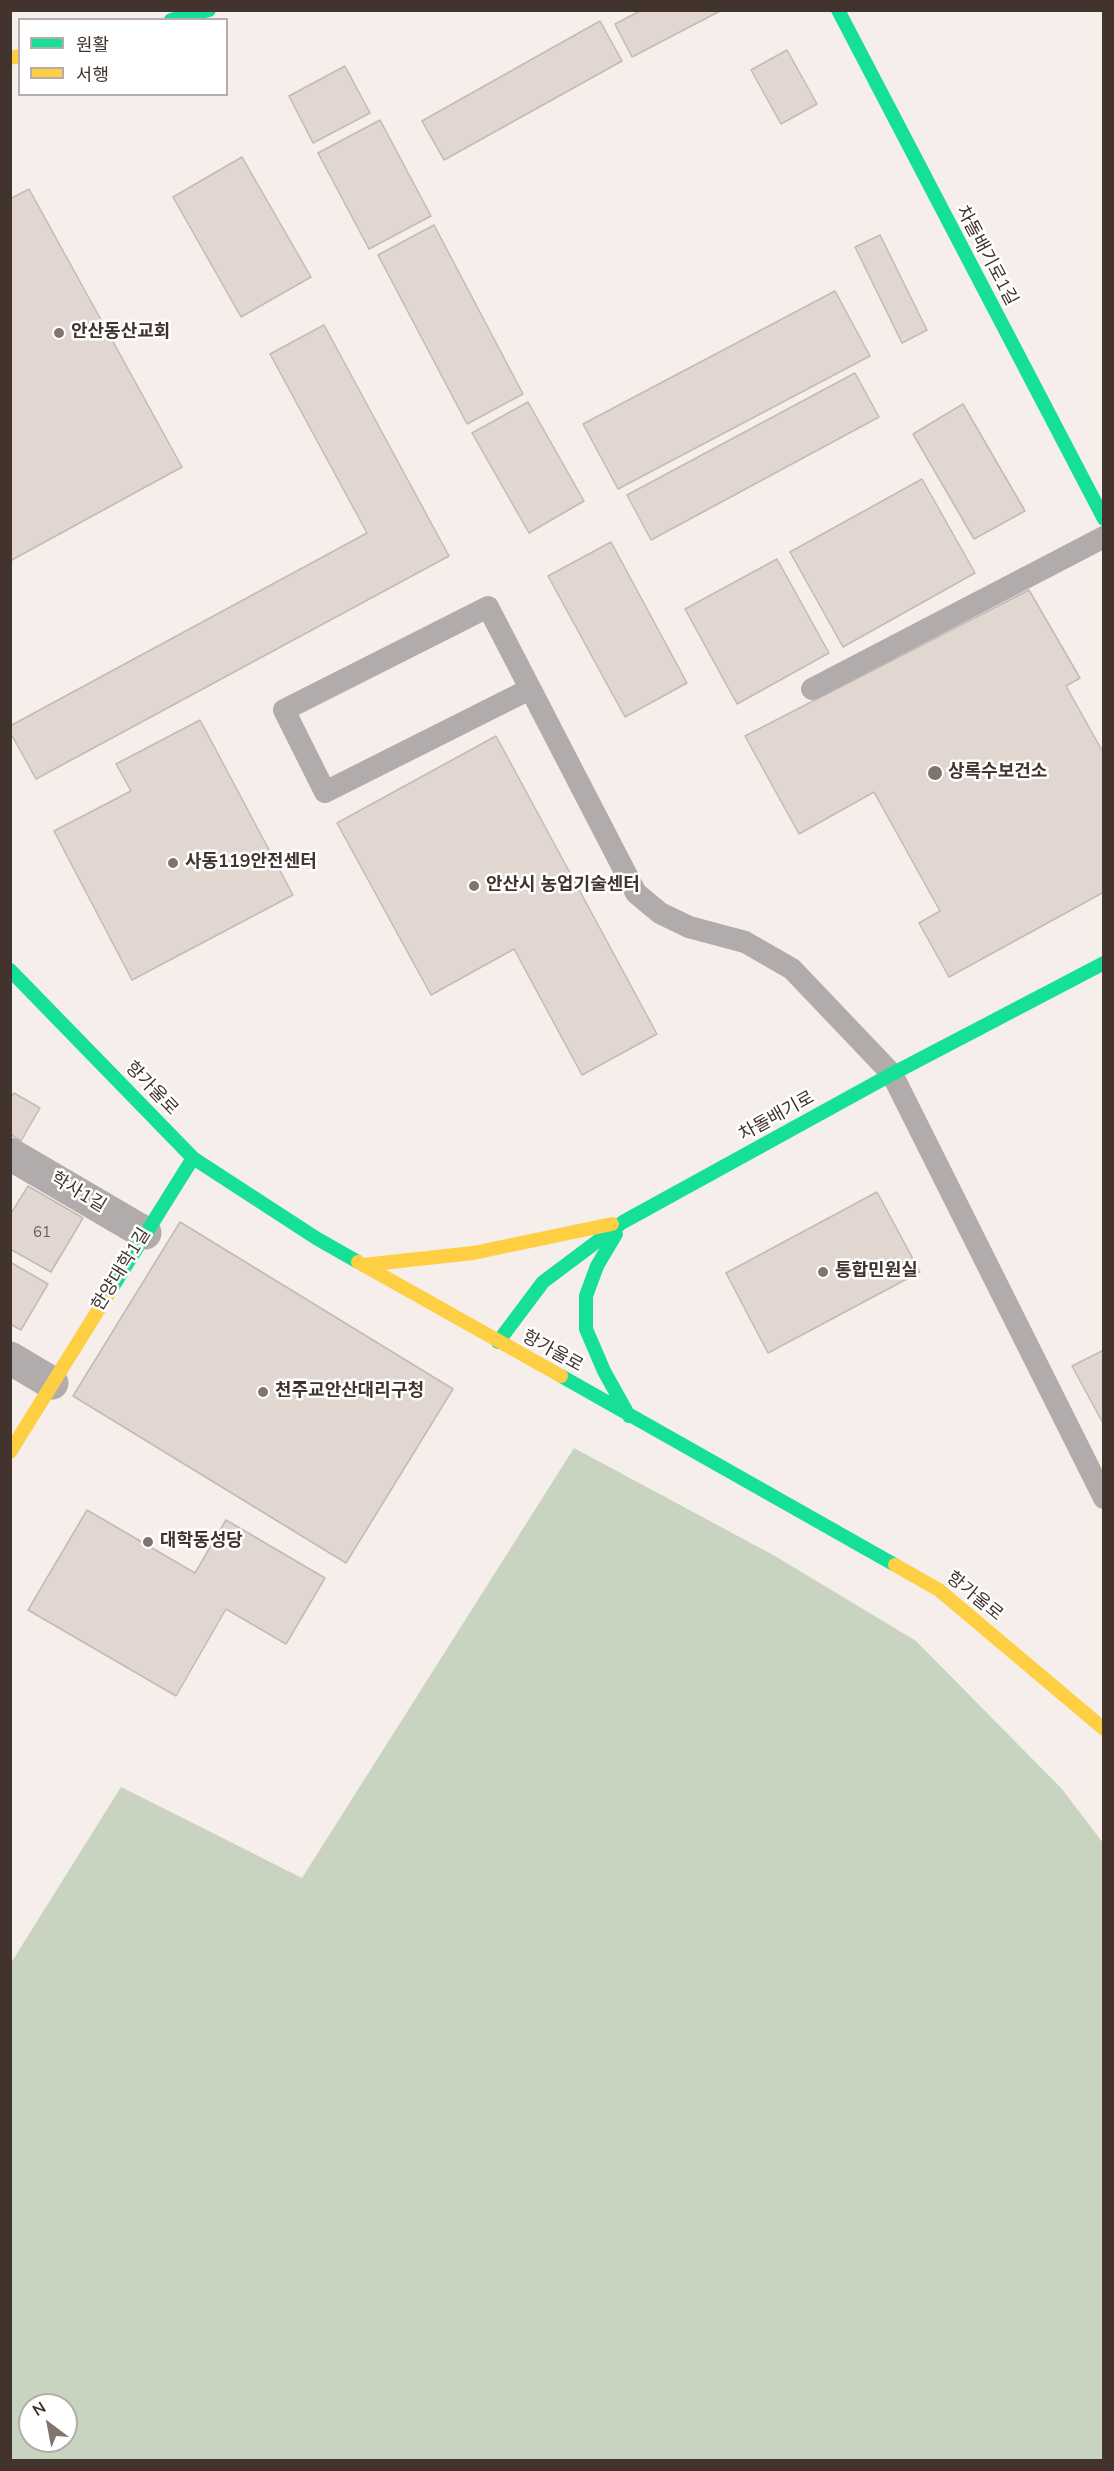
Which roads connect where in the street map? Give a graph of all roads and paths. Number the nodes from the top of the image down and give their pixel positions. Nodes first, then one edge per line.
1 (209, 10) edge
2 (838, 10) edge
3 (179, 18) edge
4 (1104, 519) edge
5 (1104, 537) edge
6 (530, 689) junction
7 (812, 689) dead end
8 (1104, 963) edge
9 (10, 970) edge
10 (892, 1074) junction
11 (10, 1154) edge
12 (193, 1158) junction
13 (623, 1222) junction
14 (145, 1233) junction
15 (363, 1265) junction
16 (498, 1342) junction
17 (10, 1358) edge
18 (52, 1383) junction
19 (629, 1416) junction
20 (10, 1452) edge
21 (1104, 1498) edge
22 (1104, 1729) edge

1 - 3 main road
2 - 4 main road, 차돌배기로1길
5 - 7 lane
6 - 6 lane
6 - 10 lane
8 - 10 main road, 차돌배기로
9 - 12 main road, 항가울로
10 - 13 main road, 차돌배기로
10 - 21 lane
11 - 14 street, 학사1길
12 - 14 main road, 한양대학1길
12 - 15 main road, 항가울로
13 - 15 main road
13 - 16 main road, 차돌배기로
13 - 19 main road
14 - 18 main road, 한양대학1길
15 - 16 main road, 항가울로
16 - 19 main road, 항가울로
17 - 18 street
18 - 20 main road, 한양대학1길
19 - 22 main road, 항가울로

